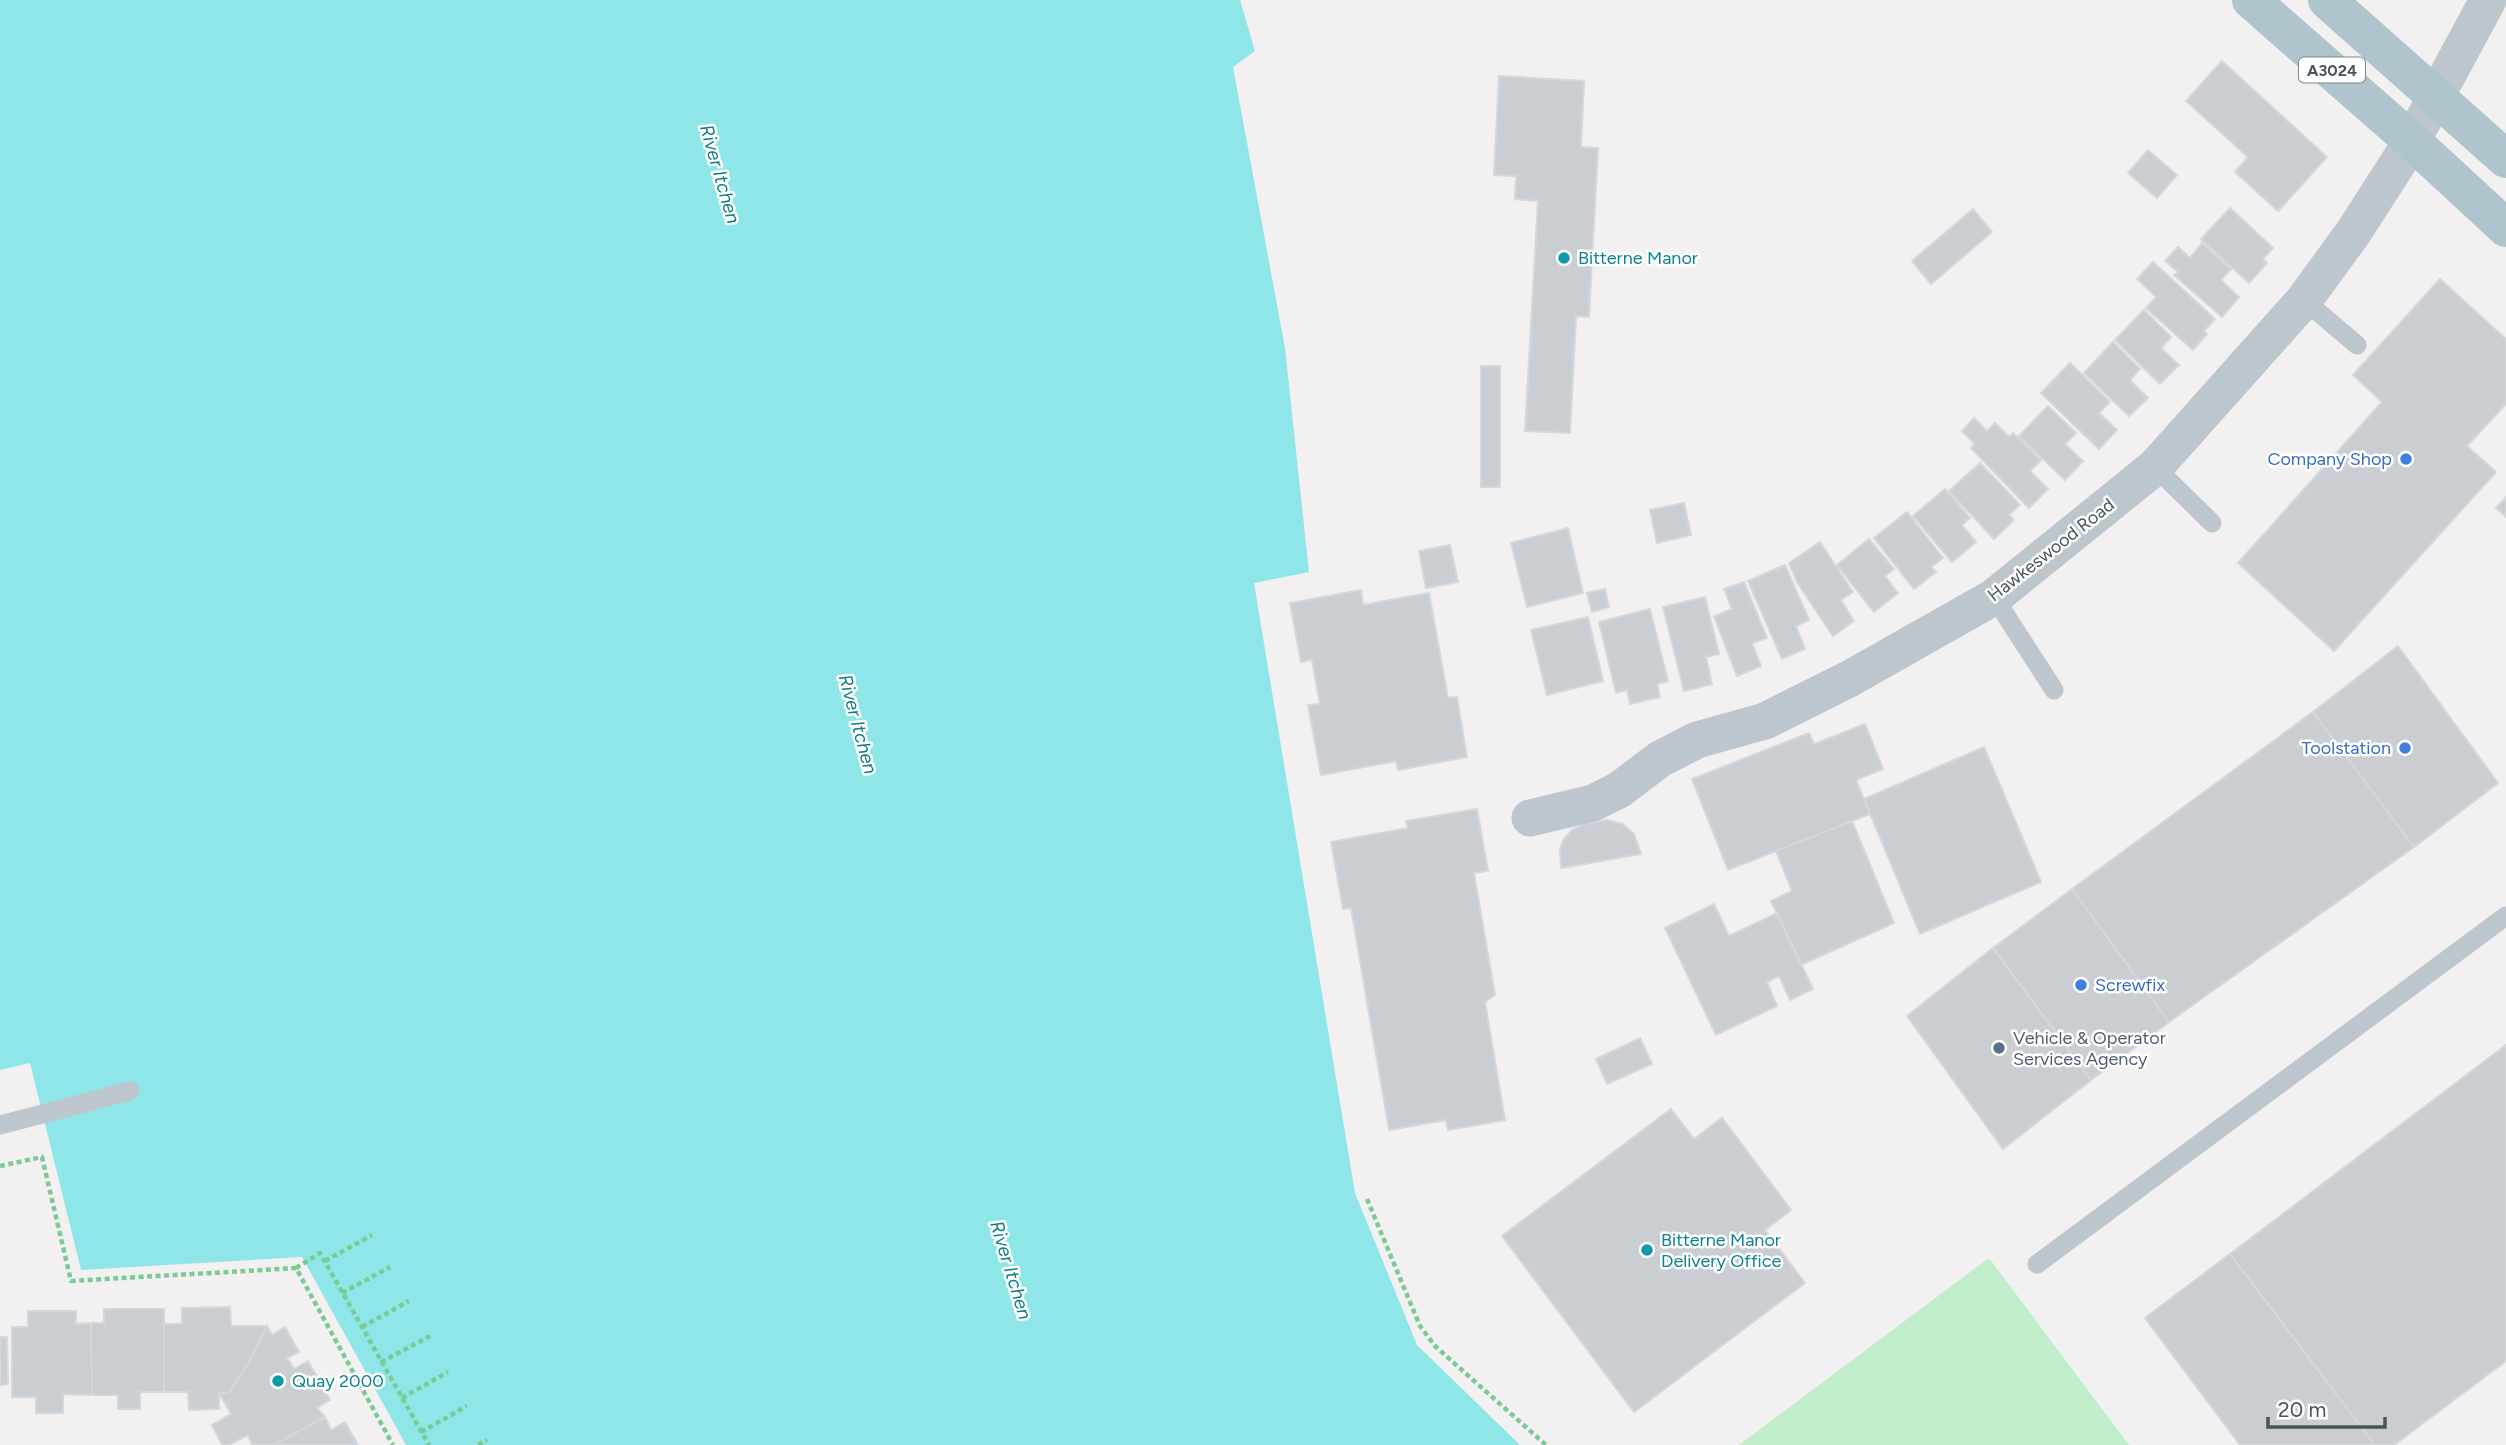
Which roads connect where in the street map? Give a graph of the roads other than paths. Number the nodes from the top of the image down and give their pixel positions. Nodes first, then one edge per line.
1 (2251, 0) edge
2 (2328, 0) edge
3 (2487, 0) edge
4 (2438, 96) junction
5 (2412, 141) junction
6 (2506, 159) edge
7 (2506, 228) edge
8 (2304, 300) junction
9 (2357, 345) dead end
10 (2155, 467) junction
11 (2212, 523) dead end
12 (1994, 597) junction
13 (2054, 690) dead end
14 (1531, 818) dead end
15 (2506, 916) edge
16 (130, 1091) dead end
17 (0, 1125) edge
18 (2037, 1264) dead end

1 - 5 main road, A3024
2 - 4 main road, A3024
3 - 4 street, Hawkeswood Road
4 - 5 street, Hawkeswood Road
4 - 6 main road, A3024
5 - 7 main road, A3024
5 - 8 street, Hawkeswood Road
8 - 9 lane
8 - 10 street, Hawkeswood Road
10 - 11 lane
10 - 12 street, Hawkeswood Road
12 - 13 lane
12 - 14 street, Hawkeswood Road
15 - 18 lane
16 - 17 lane

